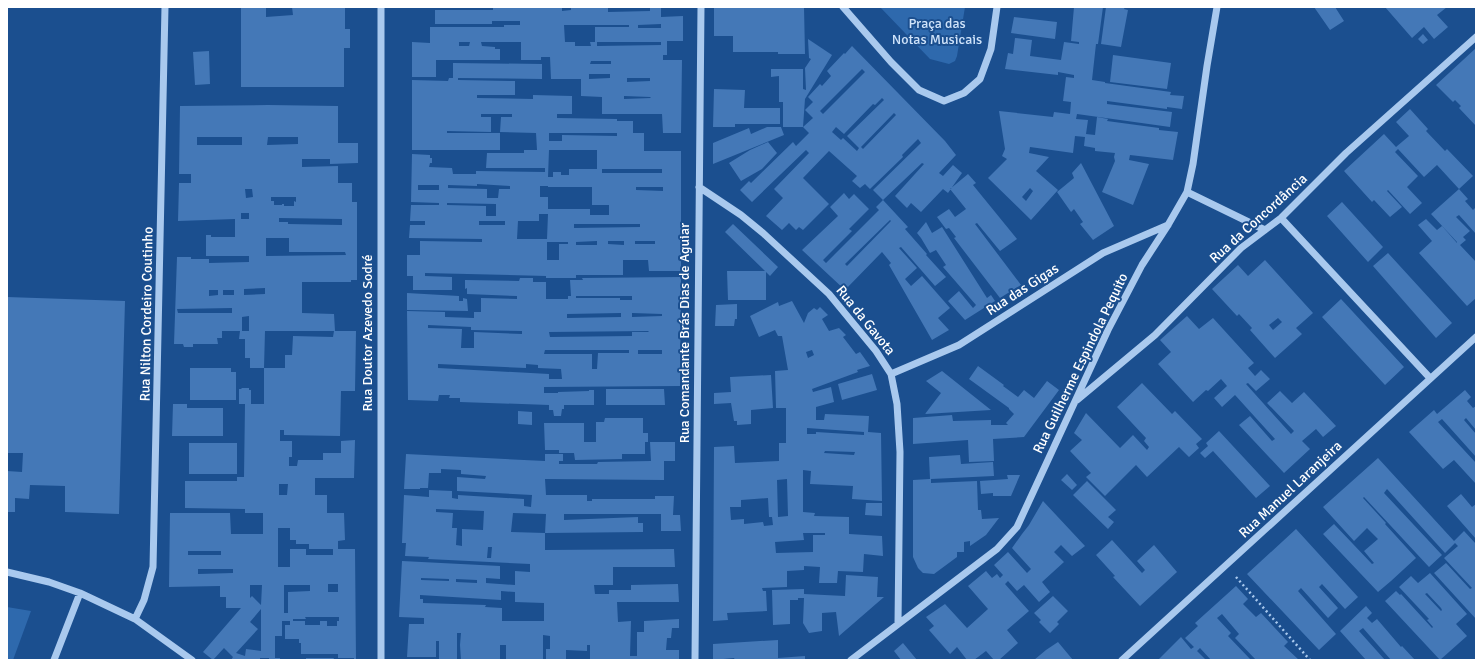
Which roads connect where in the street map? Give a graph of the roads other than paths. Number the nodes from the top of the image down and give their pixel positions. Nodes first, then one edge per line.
1 (166, 7) edge
2 (381, 7) edge
3 (701, 7) edge
4 (843, 7) edge
5 (998, 7) edge
6 (1217, 7) edge
7 (1476, 37) edge
8 (699, 187) junction
9 (1187, 192) junction
10 (1281, 218) junction
11 (1168, 225) junction
12 (1264, 230) junction
13 (1476, 337) edge
14 (891, 374) junction
15 (1430, 378) junction
16 (1076, 402) junction
17 (7, 572) edge
18 (80, 593) junction
19 (135, 619) junction
20 (898, 624) junction
21 (54, 660) edge
22 (192, 660) edge
23 (381, 660) edge
24 (695, 660) edge
25 (851, 660) edge
26 (1122, 660) edge

1 - 19 street, Rua Nilton Cordeiro Coutinho
2 - 23 street, Rua Doutor Azevedo Sodré
3 - 8 street, Rua Comandante Brás Dias de Aguiar
4 - 5 street
6 - 9 street, Rua Guilherme Espindola Pequito
7 - 10 street, Rua da Concordância
8 - 14 street, Rua da Gavota
8 - 24 street, Rua Comandante Brás Dias de Aguiar
9 - 11 street, Rua Guilherme Espindola Pequito
9 - 12 street
10 - 12 street, Rua da Concordância
10 - 15 street
11 - 14 street, Rua das Gigas
11 - 16 street, Rua Guilherme Espindola Pequito
12 - 16 street, Rua da Concordância
13 - 15 street, Rua Manuel Laranjeira
14 - 20 street, Rua da Gavota
15 - 26 street, Rua Manuel Laranjeira
16 - 20 street, Rua Guilherme Espindola Pequito
17 - 18 street
18 - 19 street
18 - 21 street
19 - 22 street
20 - 25 street, Rua Guilherme Espindola Pequito

